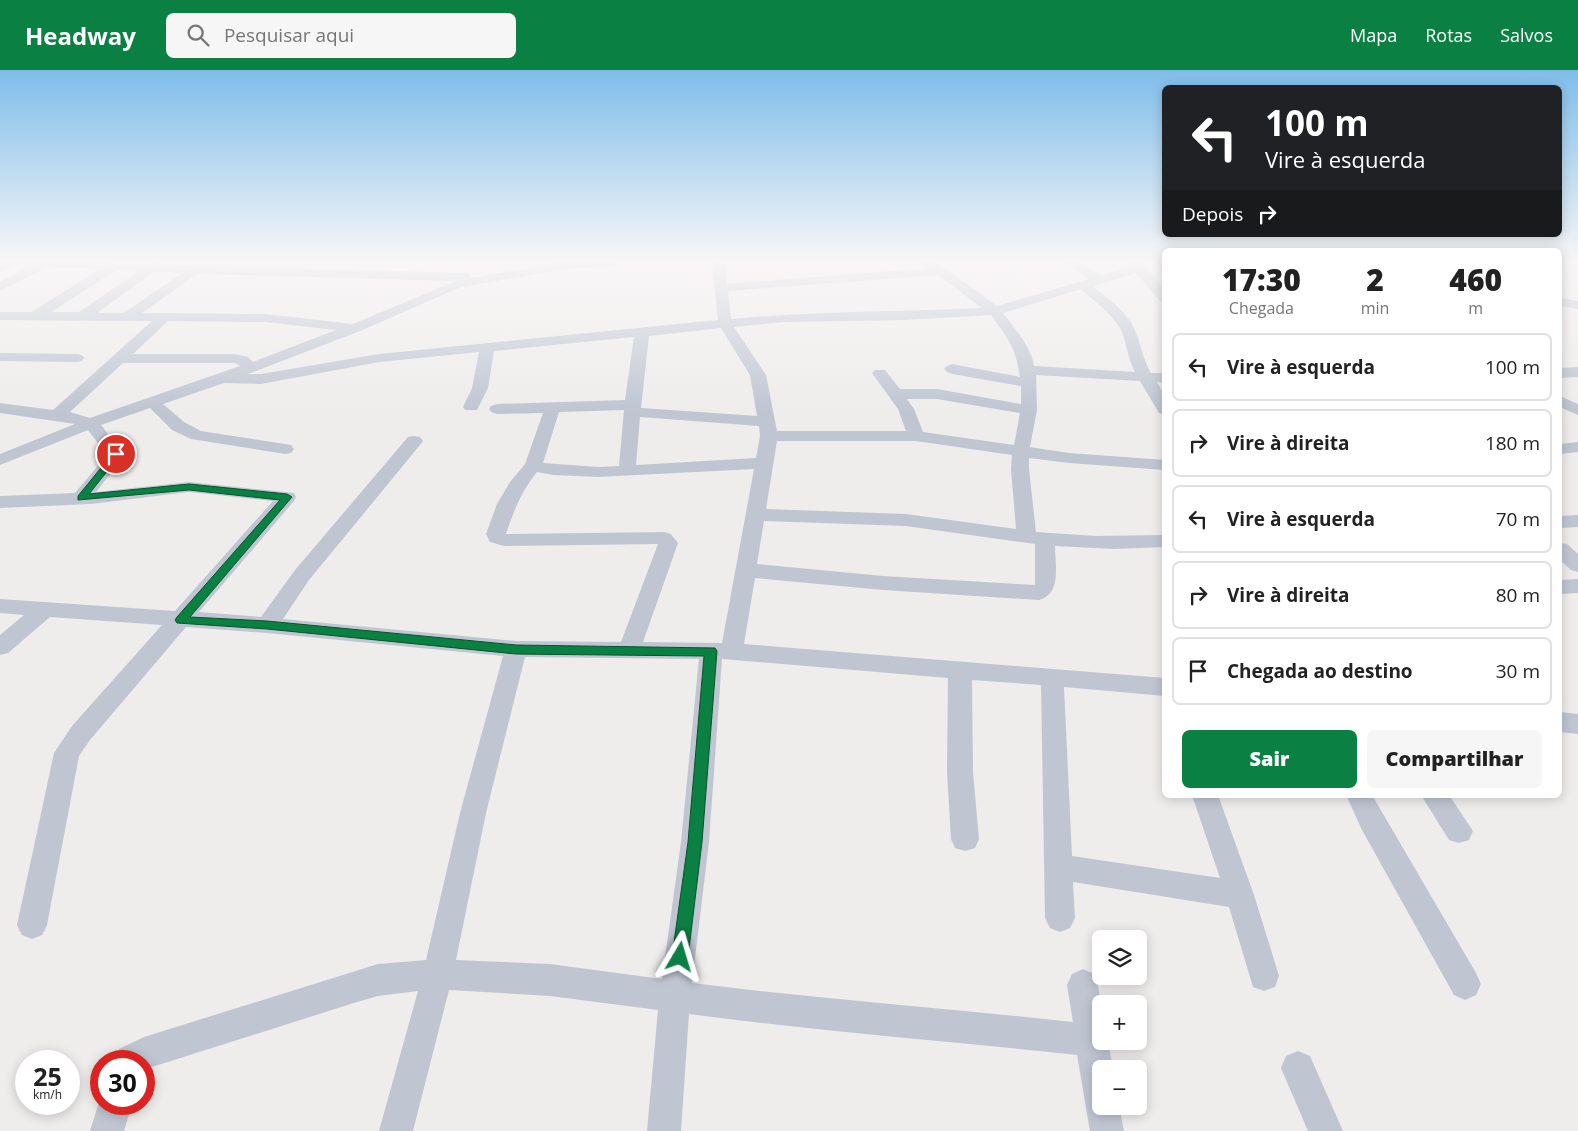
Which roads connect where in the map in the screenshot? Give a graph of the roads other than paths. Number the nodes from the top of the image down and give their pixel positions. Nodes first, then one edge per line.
1 (995, 311) edge
2 (42, 312) edge
3 (89, 312) edge
4 (135, 312) edge
5 (391, 312) edge
6 (724, 312) edge
7 (986, 312) edge
8 (1113, 312) edge
9 (0, 316) edge
10 (35, 316) junction
11 (83, 316) junction
12 (127, 317) junction
13 (165, 317) junction
14 (725, 324) junction
15 (355, 328) junction
16 (642, 333) junction
17 (488, 346) junction
18 (0, 357) edge
19 (77, 358) dead end
20 (119, 359) junction
21 (250, 368) junction
22 (952, 369) dead end
23 (1562, 372) edge
24 (1578, 372) edge
25 (880, 373) dead end
26 (1028, 377) junction
27 (223, 378) junction
28 (1145, 378) junction
29 (1162, 378) edge
30 (897, 394) junction
31 (152, 402) junction
32 (1562, 402) edge
33 (1162, 405) edge
34 (553, 406) junction
35 (471, 407) dead end
36 (0, 408) edge
37 (633, 408) junction
38 (497, 409) dead end
39 (1029, 410) junction
40 (1578, 410) edge
41 (57, 415) junction
42 (91, 423) junction
43 (768, 429) junction
44 (916, 436) junction
45 (414, 441) dead end
46 (1578, 447) edge
47 (1562, 449) edge
48 (285, 450) dead end
49 (1021, 451) junction
50 (0, 460) edge
51 (765, 463) junction
52 (1162, 465) edge
53 (533, 466) junction
54 (627, 470) junction
55 (81, 498) junction
56 (0, 502) edge
57 (755, 515) junction
58 (1578, 521) edge
59 (1562, 522) edge
60 (1036, 538) junction
61 (1162, 541) edge
62 (1562, 552) edge
63 (1578, 565) edge
64 (748, 570) junction
65 (1578, 586) edge
66 (1562, 587) edge
67 (0, 606) edge
68 (45, 610) junction
69 (181, 620) junction
70 (267, 625) junction
71 (0, 647) edge
72 (516, 650) junction
73 (629, 650) junction
74 (722, 651) junction
75 (960, 670) junction
76 (1052, 678) junction
77 (1162, 686) edge
78 (1562, 722) edge
79 (1578, 724) edge
80 (1206, 798) edge
81 (1360, 798) edge
82 (1436, 798) edge
83 (1460, 831) dead end
84 (965, 839) dead end
85 (1058, 867) junction
86 (1240, 896) junction
87 (1060, 918) dead end
88 (32, 925) dead end
89 (438, 974) junction
90 (1264, 976) dead end
91 (1083, 984) dead end
92 (1466, 984) dead end
93 (675, 996) junction
94 (1091, 1040) junction
95 (154, 1050) edge
96 (1094, 1060) edge
97 (1298, 1068) dead end
98 (111, 1115) edge
99 (1103, 1115) edge
100 (106, 1131) edge
101 (396, 1131) edge
102 (664, 1131) edge
103 (1106, 1131) edge
104 (1326, 1131) edge

1 - 26 street
2 - 10 street
3 - 11 street
4 - 12 street
5 - 15 street
6 - 14 street
7 - 14 street
8 - 28 street
9 - 10 street
10 - 11 street
11 - 12 street
12 - 13 street
13 - 15 street
13 - 20 street
14 - 16 street
14 - 43 street
15 - 21 street
16 - 17 street
16 - 37 street
17 - 27 street
17 - 35 street
18 - 19 street
20 - 21 street
20 - 41 street
21 - 27 street
22 - 26 street
23 - 24 street
25 - 30 street
26 - 28 street
26 - 39 street
27 - 31 street
28 - 29 street
28 - 33 street
30 - 39 street
30 - 44 street
31 - 42 street
31 - 48 street
32 - 40 street
34 - 37 street
34 - 38 street
34 - 53 street
36 - 41 street
37 - 43 street
37 - 54 street
39 - 49 street
41 - 42 street
42 - 50 street
42 - 55 street
43 - 44 street
43 - 51 street
44 - 49 street
45 - 70 street
46 - 47 street
49 - 52 street
49 - 60 street
51 - 54 street
51 - 57 street
53 - 54 street
53 - 73 street
55 - 56 street
55 - 69 street
57 - 60 street
57 - 64 street
58 - 59 street
60 - 61 street
60 - 64 street
62 - 63 street
64 - 74 street
65 - 66 street
67 - 68 street
68 - 69 street
68 - 71 street
69 - 70 street
69 - 88 street
70 - 72 street
72 - 73 street
72 - 89 street
73 - 74 street
74 - 75 street
74 - 93 street
75 - 76 street
75 - 84 street
76 - 77 street
76 - 85 street
78 - 79 street
80 - 86 street
81 - 92 street
82 - 83 street
85 - 86 street
85 - 87 street
86 - 90 street
89 - 93 street
89 - 95 street
89 - 101 street
91 - 94 street
93 - 94 street
93 - 102 street
94 - 96 street
97 - 104 street
98 - 100 street
99 - 103 street

